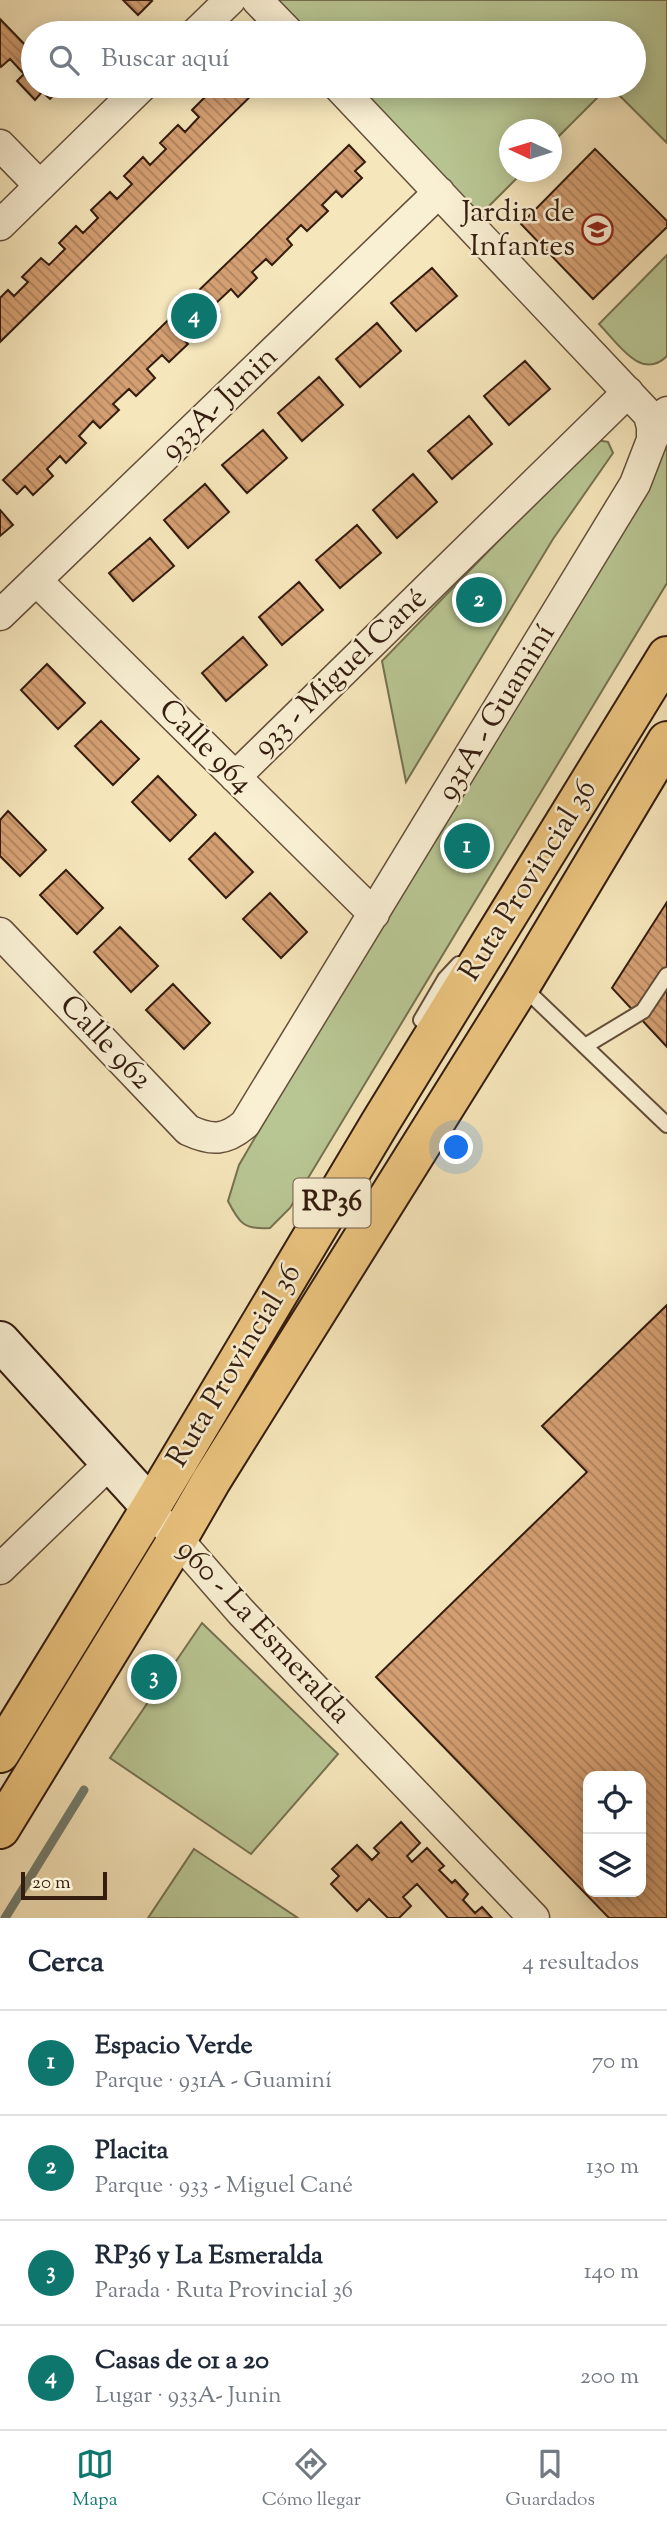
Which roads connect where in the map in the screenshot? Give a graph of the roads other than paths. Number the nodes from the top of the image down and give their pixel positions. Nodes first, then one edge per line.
1 (230, 0) edge
2 (257, 0) edge
3 (208, 21) edge
4 (277, 21) edge
5 (130, 98) edge
6 (349, 98) edge
7 (0, 145) edge
8 (40, 186) junction
9 (439, 192) junction
10 (0, 225) edge
11 (628, 392) junction
12 (667, 412) edge
13 (652, 440) junction
14 (36, 580) junction
15 (0, 615) edge
16 (667, 656) edge
17 (667, 741) edge
18 (235, 777) junction
19 (512, 907) junction
20 (374, 914) junction
21 (0, 933) edge
22 (667, 975) edge
23 (521, 985) junction
24 (414, 1032) dead end
25 (585, 1046) junction
26 (404, 1054) dead end
27 (380, 1123) junction
28 (667, 1125) edge
29 (218, 1138) joint
30 (0, 1341) edge
31 (111, 1462) junction
32 (151, 1507) junction
33 (177, 1541) junction
34 (0, 1569) edge
35 (0, 1753) edge
36 (0, 1829) edge
37 (534, 1918) edge

1 - 3 street
2 - 4 street
5 - 8 street
6 - 9 street
7 - 8 street
8 - 10 street
9 - 11 street
9 - 14 street, 933A- Junin
11 - 13 street
11 - 18 street, 933 - Miguel Cané
12 - 13 street, 931A - Guaminí
13 - 20 street, 931A - Guaminí
14 - 15 street, 933A- Junin
14 - 18 street, Calle 964
16 - 19 main road, Ruta Provincial 36 / RP36
17 - 23 main road, Ruta Provincial 36 / RP36
18 - 20 street, Calle 964
19 - 24 lane
19 - 27 main road, Ruta Provincial 36 / RP36
20 - 29 street, 931A - Guaminí
21 - 29 street, Calle 962
22 - 25 lane
23 - 25 lane
23 - 33 main road, Ruta Provincial 36 / RP36
25 - 28 lane
26 - 27 lane
27 - 32 main road, Ruta Provincial 36 / RP36
30 - 31 street, 960 - La Esmeralda
31 - 32 street, 960 - La Esmeralda
31 - 34 street
32 - 33 street, 960 - La Esmeralda
32 - 35 main road, Ruta Provincial 36 / RP36
33 - 36 main road, Ruta Provincial 36 / RP36
33 - 37 street, 960 - La Esmeralda

